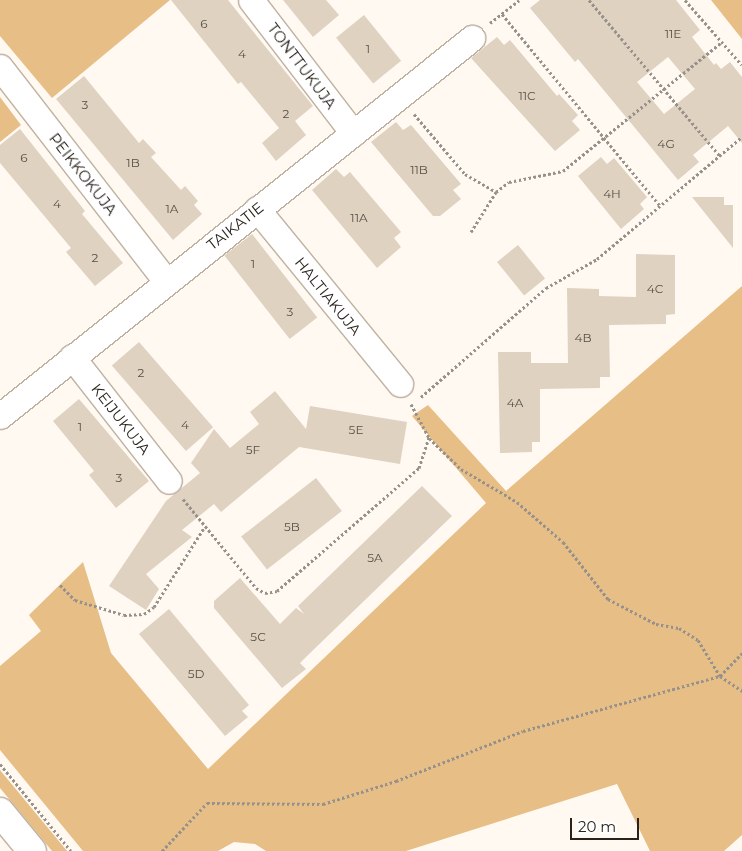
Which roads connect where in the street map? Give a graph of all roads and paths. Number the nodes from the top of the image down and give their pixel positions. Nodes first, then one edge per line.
1 (251, 0) edge
2 (518, 0) edge
3 (589, 0) edge
4 (685, 0) edge
5 (502, 14) junction
6 (472, 38) joint
7 (722, 42) junction
8 (742, 65) edge
9 (0, 67) edge
10 (664, 89) junction
11 (411, 111) dead end
12 (353, 133) junction
13 (742, 137) edge
14 (604, 138) junction
15 (720, 156) junction
16 (496, 192) junction
17 (660, 206) junction
18 (256, 209) junction
19 (471, 232) dead end
20 (166, 281) junction
21 (72, 357) junction
22 (400, 384) joint
23 (412, 405) junction
24 (0, 416) edge
25 (429, 438) junction
26 (169, 481) joint
27 (204, 528) junction
28 (60, 585) dead end
29 (742, 654) edge
30 (720, 676) junction
31 (742, 691) edge
32 (0, 764) edge
33 (0, 812) edge
34 (32, 851) edge
35 (71, 851) edge
36 (162, 851) edge

1 - 12 street, TONTTUKUJA
2 - 5 path
3 - 10 path
4 - 7 path
5 - 6 path
5 - 14 path
6 - 12 street, TAIKATIE
7 - 8 path
7 - 10 path
9 - 20 street, PEIKKOKUJA
10 - 14 path
10 - 15 path
11 - 16 path
12 - 18 street, TAIKATIE
13 - 15 path
14 - 16 path
14 - 17 path
15 - 17 path
16 - 19 path
17 - 23 path
18 - 20 street, TAIKATIE
18 - 22 street, HALTIAKUJA
20 - 21 street, TAIKATIE
21 - 24 street, TAIKATIE
21 - 26 street, KEIJUKUJA
22 - 23 path
23 - 25 path
25 - 27 path
25 - 30 path
26 - 27 path
27 - 28 path
29 - 30 path
30 - 31 path
30 - 36 path
32 - 35 path
33 - 34 street

